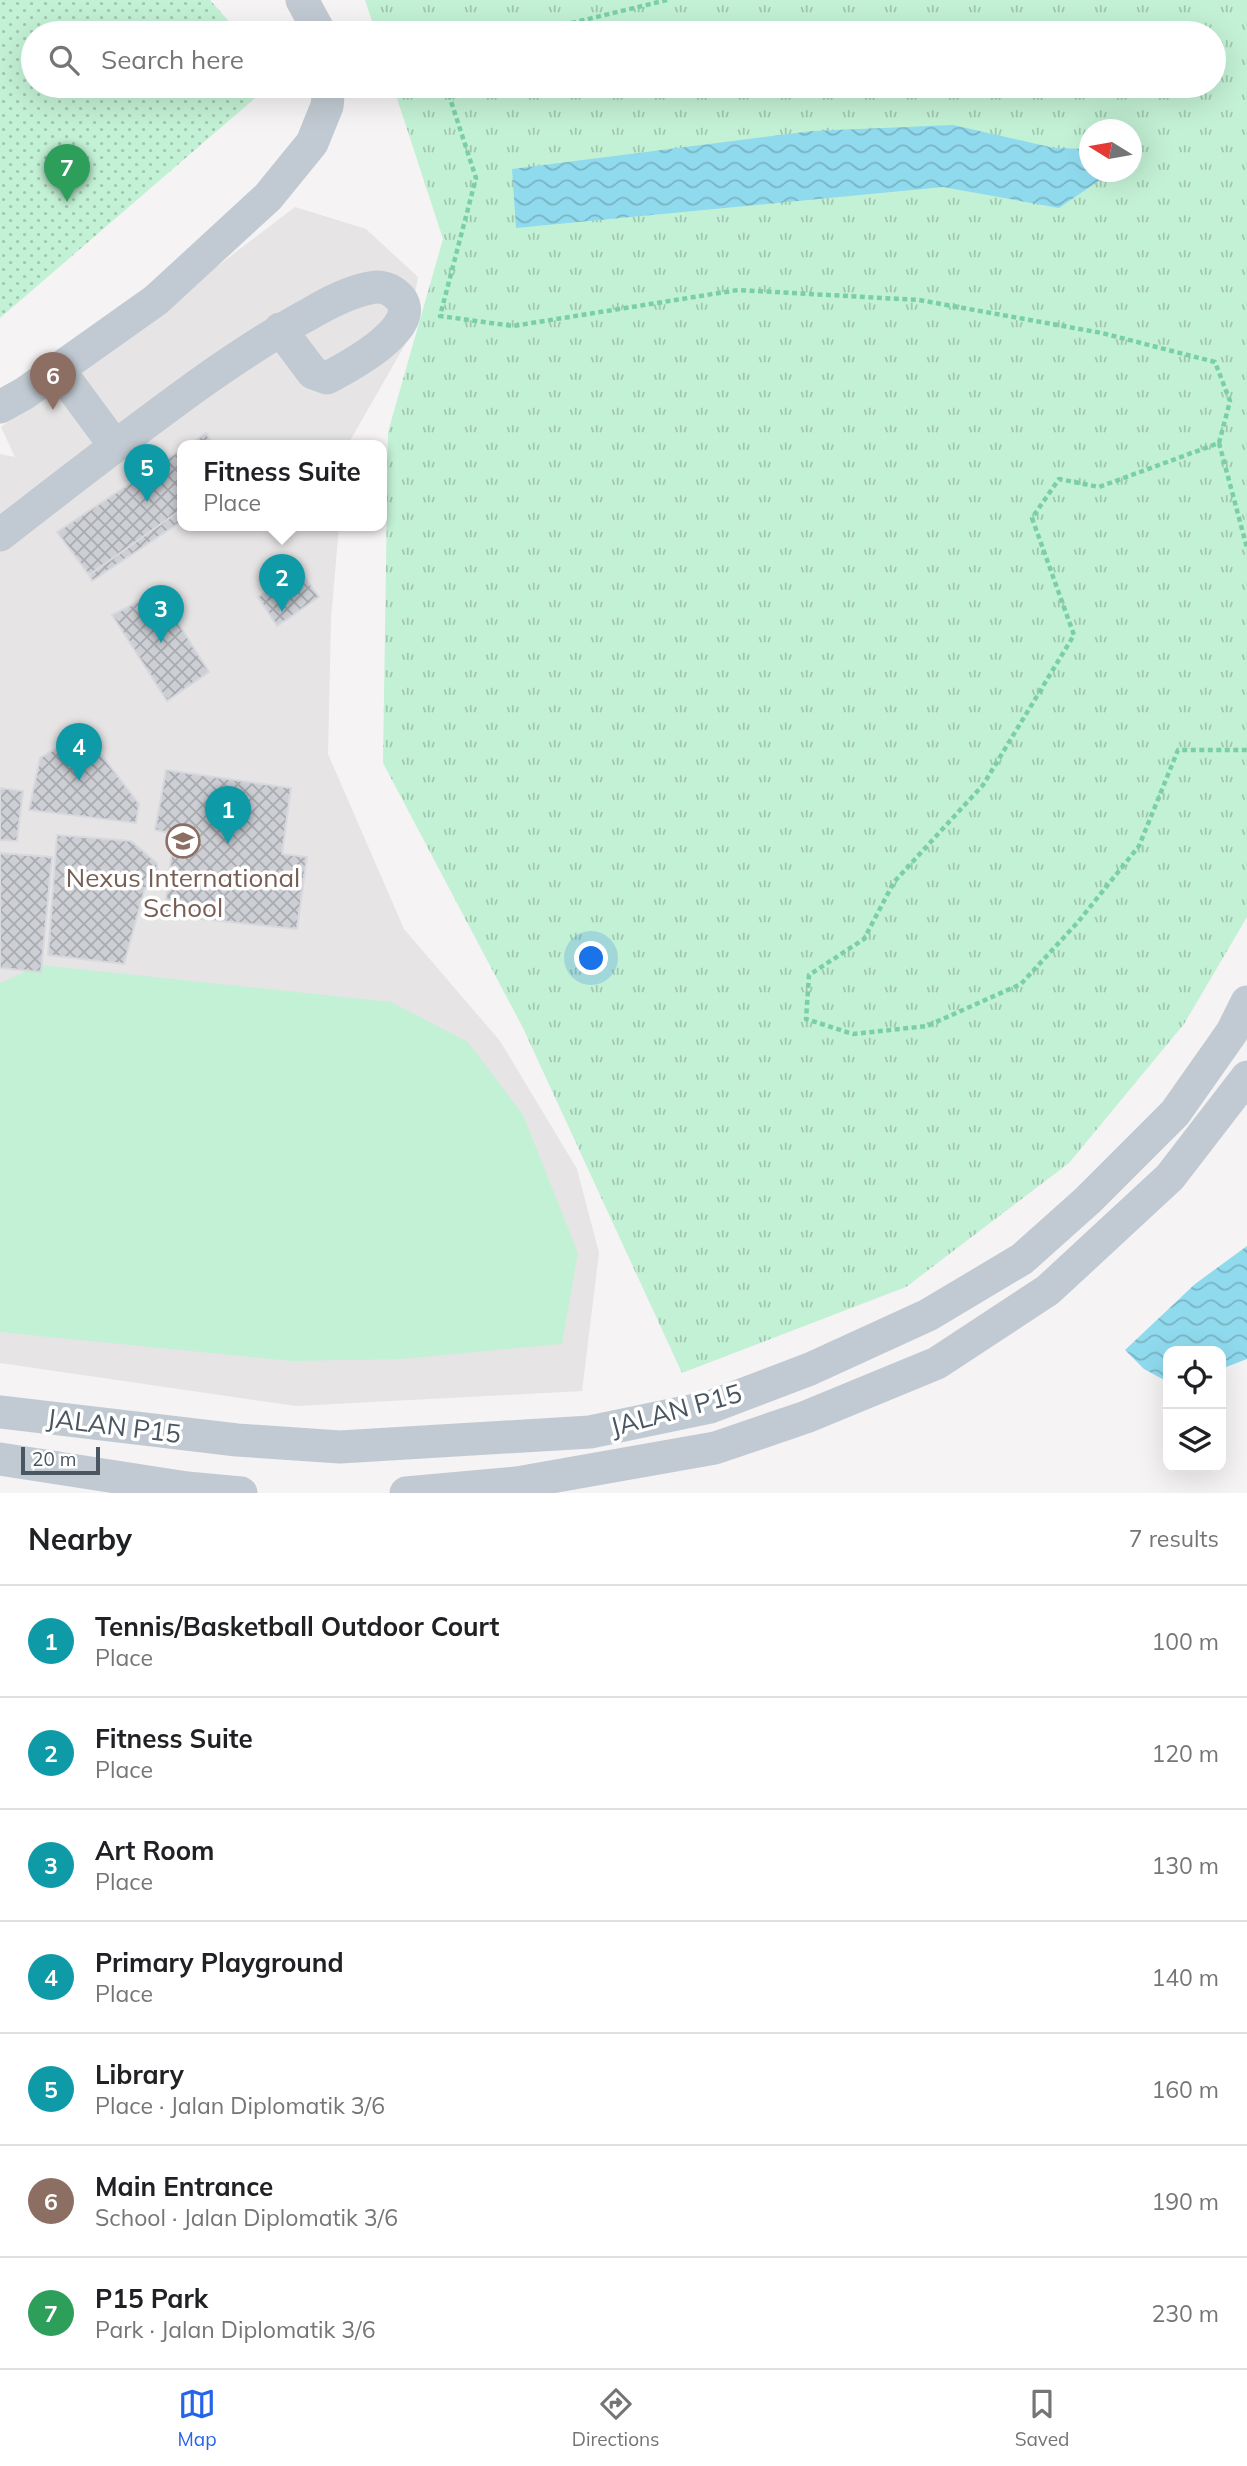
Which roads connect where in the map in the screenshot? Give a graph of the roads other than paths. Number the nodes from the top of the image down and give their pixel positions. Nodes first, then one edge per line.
1 (302, 0) edge
2 (313, 21) edge
3 (328, 98) edge
4 (280, 329) dead end
5 (59, 370) junction
6 (0, 407) edge
7 (115, 446) junction
8 (0, 535) edge
9 (1247, 1002) edge
10 (1247, 1077) edge
11 (709, 1407) junction
12 (0, 1412) edge
13 (715, 1448) junction
14 (0, 1459) edge
15 (241, 1493) edge
16 (406, 1493) edge

1 - 2 street
3 - 5 street
4 - 7 street
5 - 6 street
5 - 7 street
7 - 8 street
9 - 11 street, JALAN P15
10 - 13 street, JALAN P15
11 - 12 street, JALAN P15
11 - 13 street
13 - 16 street, JALAN P15
14 - 15 street, JALAN P15

